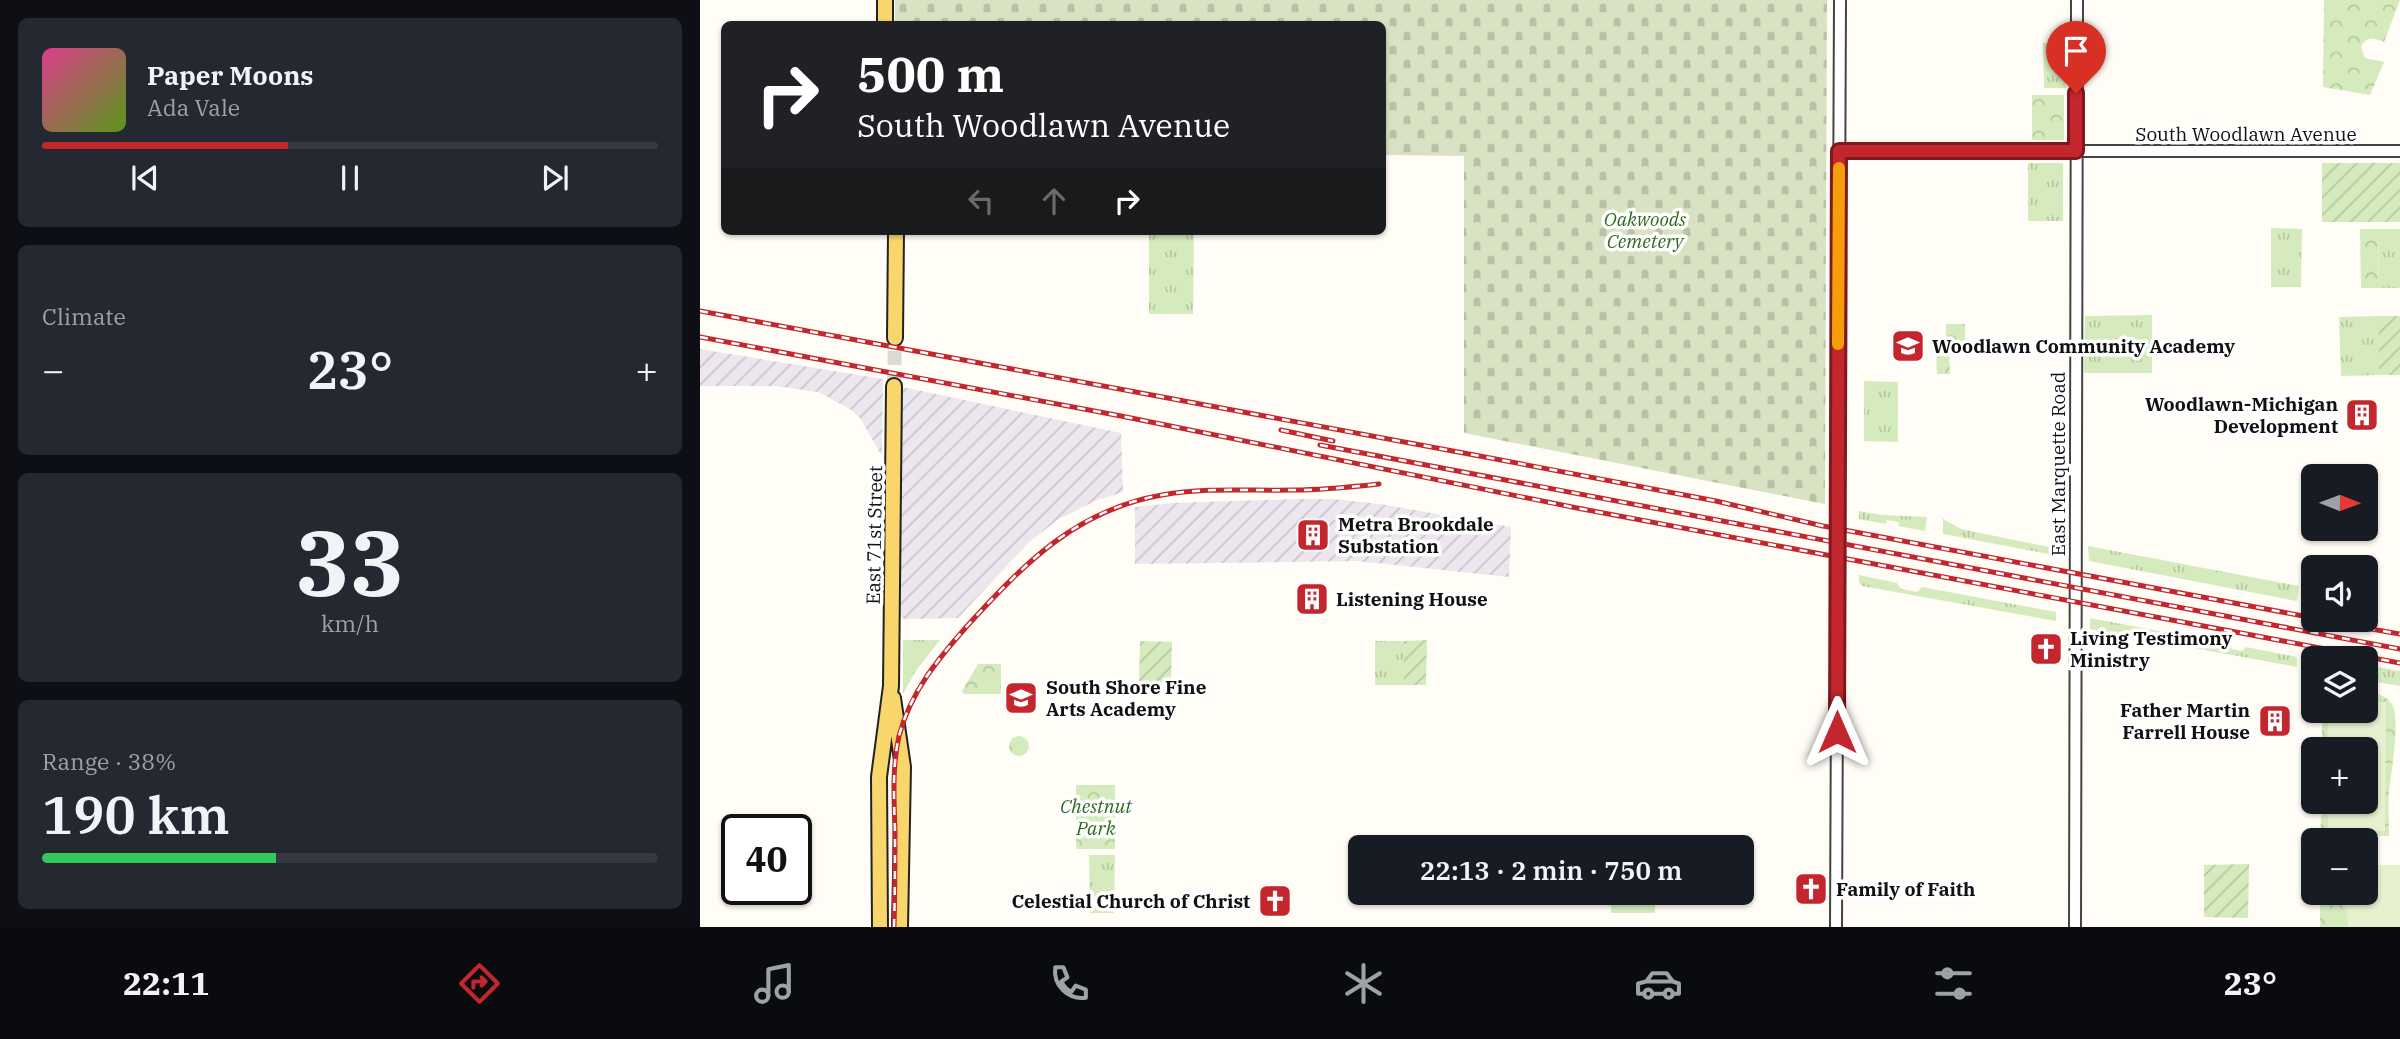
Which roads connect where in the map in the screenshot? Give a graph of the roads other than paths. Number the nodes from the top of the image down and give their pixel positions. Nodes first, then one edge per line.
1 (885, 0) edge
2 (1840, 0) edge
3 (2077, 0) edge
4 (885, 21) edge
5 (1839, 151) junction
6 (2076, 151) junction
7 (2400, 151) edge
8 (895, 235) edge
9 (895, 338) tunnel mouth
10 (894, 386) tunnel mouth
11 (891, 686) junction
12 (880, 927) edge
13 (900, 927) edge
14 (1836, 927) edge
15 (2075, 927) edge

1 - 4 main road
2 - 5 street
3 - 6 street, East Marquette Road
5 - 6 street, South Woodlawn Avenue
5 - 14 street
6 - 7 street, South Woodlawn Avenue
6 - 15 street, East Marquette Road
8 - 9 main road
10 - 11 main road, East 71st Street
11 - 12 main road, East 71st Street
11 - 13 main road, East 71st Street

